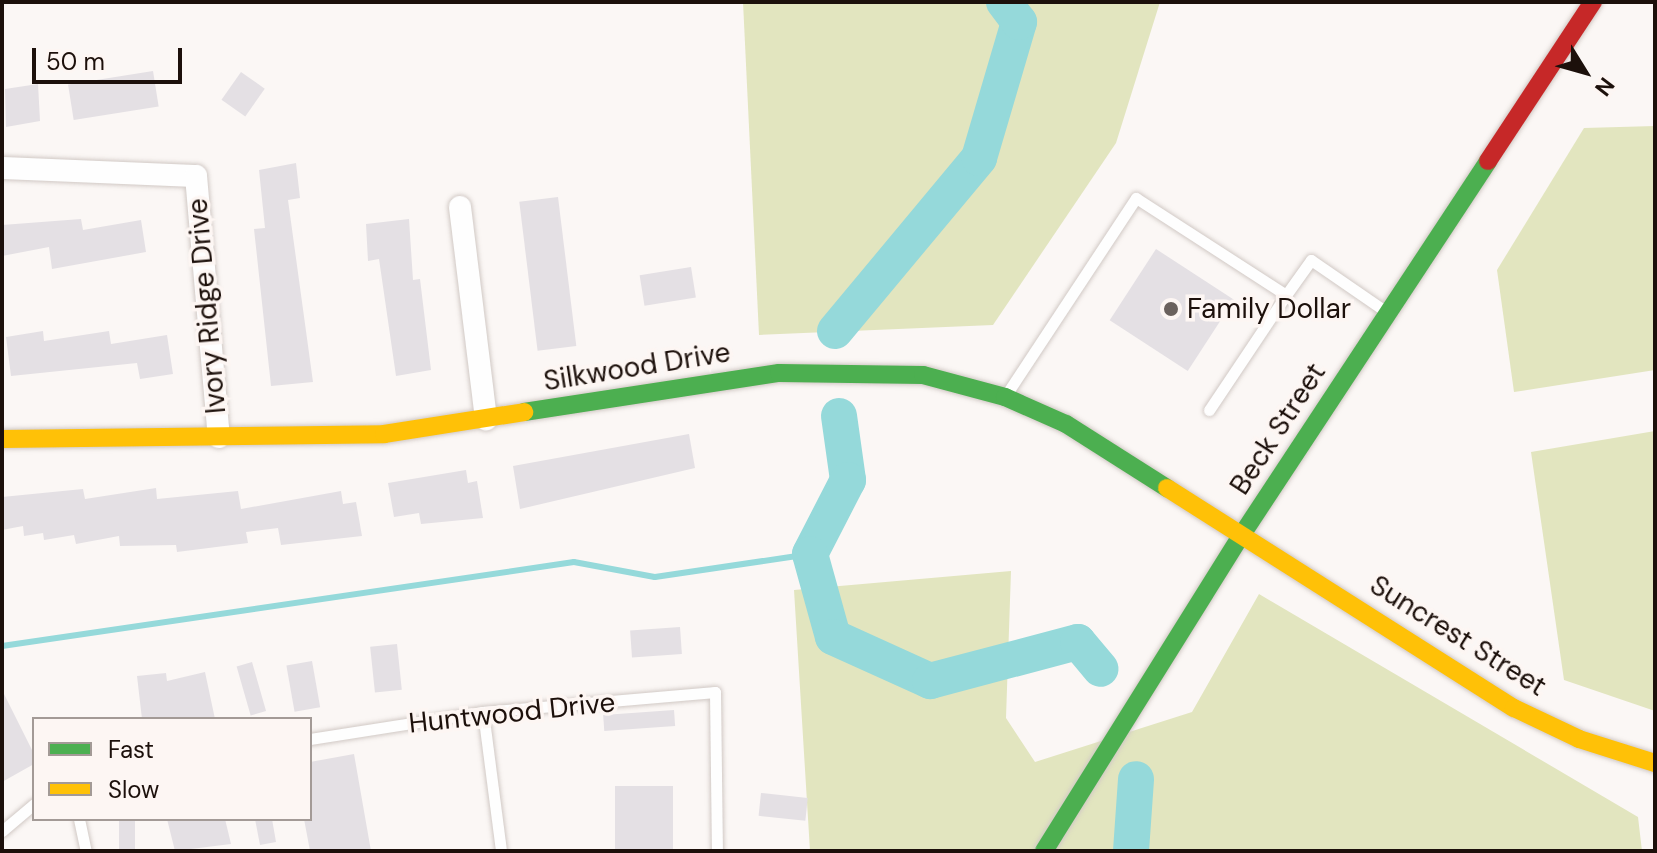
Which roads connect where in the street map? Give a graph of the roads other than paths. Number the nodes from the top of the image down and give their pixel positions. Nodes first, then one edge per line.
1 (1593, 2) edge
2 (2, 168) edge
3 (460, 207) dead end
4 (1286, 295) junction
5 (1388, 313) junction
6 (1005, 397) junction
7 (1209, 410) dead end
8 (486, 419) junction
9 (219, 437) junction
10 (2, 439) edge
11 (1243, 533) junction
12 (483, 712) junction
13 (312, 739) edge
14 (1655, 763) edge
15 (32, 806) edge
16 (79, 821) edge
17 (2, 831) edge
18 (86, 851) edge
19 (501, 851) edge
20 (717, 851) edge
21 (1044, 851) edge

1 - 5 street, Beck Street
2 - 9 street, Ivory Ridge Drive
3 - 8 street
4 - 5 lane
4 - 6 lane
4 - 7 lane
5 - 11 street, Beck Street
6 - 8 street, Silkwood Drive
6 - 11 street, Silkwood Drive
8 - 9 street, Silkwood Drive
9 - 10 street, Silkwood Drive
11 - 14 street, Suncrest Street
11 - 21 street, Beck Street
12 - 13 lane, Huntwood Drive
12 - 19 lane
12 - 20 lane, Huntwood Drive
15 - 17 lane
16 - 18 lane

